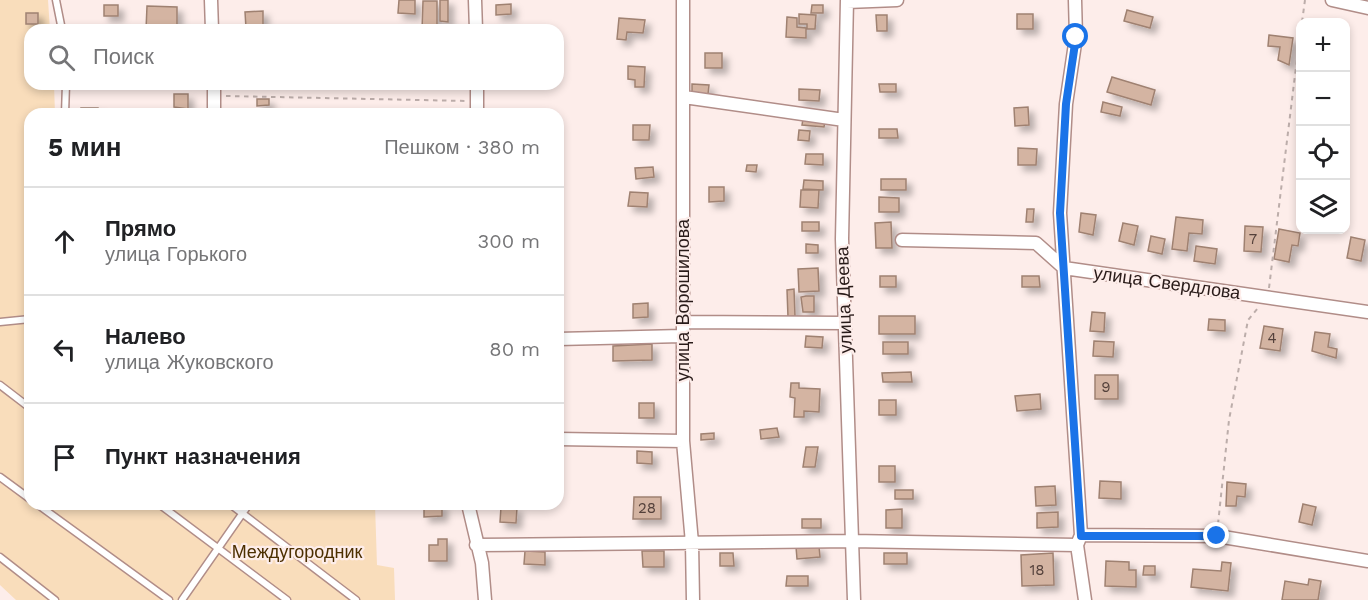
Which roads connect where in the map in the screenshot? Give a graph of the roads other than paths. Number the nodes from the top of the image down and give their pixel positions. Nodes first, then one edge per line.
1 (56, 0) edge
2 (211, 0) edge
3 (475, 0) edge
4 (683, 0) edge
5 (897, 0) edge
6 (1075, 0) edge
7 (1332, 0) edge
8 (847, 1) edge
9 (1368, 8) edge
10 (61, 24) edge
11 (212, 24) edge
12 (476, 24) edge
13 (66, 90) edge
14 (214, 90) edge
15 (477, 90) edge
16 (684, 97) junction
17 (65, 108) edge
18 (214, 108) edge
19 (477, 108) edge
20 (844, 120) junction
21 (902, 240) dead end
22 (1064, 268) junction
23 (1368, 312) edge
24 (24, 320) edge
25 (0, 322) edge
26 (682, 322) junction
27 (845, 323) junction
28 (682, 336) junction
29 (564, 339) edge
30 (0, 385) edge
31 (24, 403) edge
32 (564, 439) edge
33 (683, 441) junction
34 (0, 477) edge
35 (24, 495) edge
36 (45, 510) edge
37 (167, 510) edge
38 (238, 510) edge
39 (245, 510) edge
40 (469, 510) edge
41 (243, 514) junction
42 (1079, 540) junction
43 (852, 541) junction
44 (692, 543) junction
45 (476, 545) junction
46 (220, 549) junction
47 (0, 557) edge
48 (1368, 561) edge
49 (55, 600) edge
50 (169, 600) edge
51 (182, 600) edge
52 (287, 600) edge
53 (356, 600) edge
54 (485, 600) edge
55 (693, 600) edge
56 (854, 600) edge
57 (1085, 600) edge

1 - 10 lane
2 - 11 street
3 - 12 street
4 - 16 street, улица Ворошилова
5 - 8 street
6 - 22 street
7 - 9 street
8 - 20 street, улица Деева
13 - 17 lane
14 - 18 street
15 - 19 street
16 - 20 street
16 - 26 street, улица Ворошилова
20 - 27 street, улица Деева
21 - 22 street
22 - 23 street, улица Свердлова
22 - 42 street
24 - 25 lane
26 - 27 street
26 - 28 street, улица Ворошилова
27 - 43 street, улица Деева
28 - 29 street
28 - 33 street, улица Ворошилова
30 - 31 lane
32 - 33 street
33 - 44 street, улица Ворошилова
34 - 35 lane
36 - 50 lane
37 - 46 lane
38 - 41 lane
39 - 41 lane
40 - 45 street
41 - 46 lane
41 - 53 lane
42 - 43 street
42 - 48 street
42 - 57 street
43 - 44 street
43 - 56 street, улица Деева
44 - 45 street
44 - 55 street, улица Ворошилова
45 - 54 street
46 - 51 lane
46 - 52 lane
47 - 49 lane

